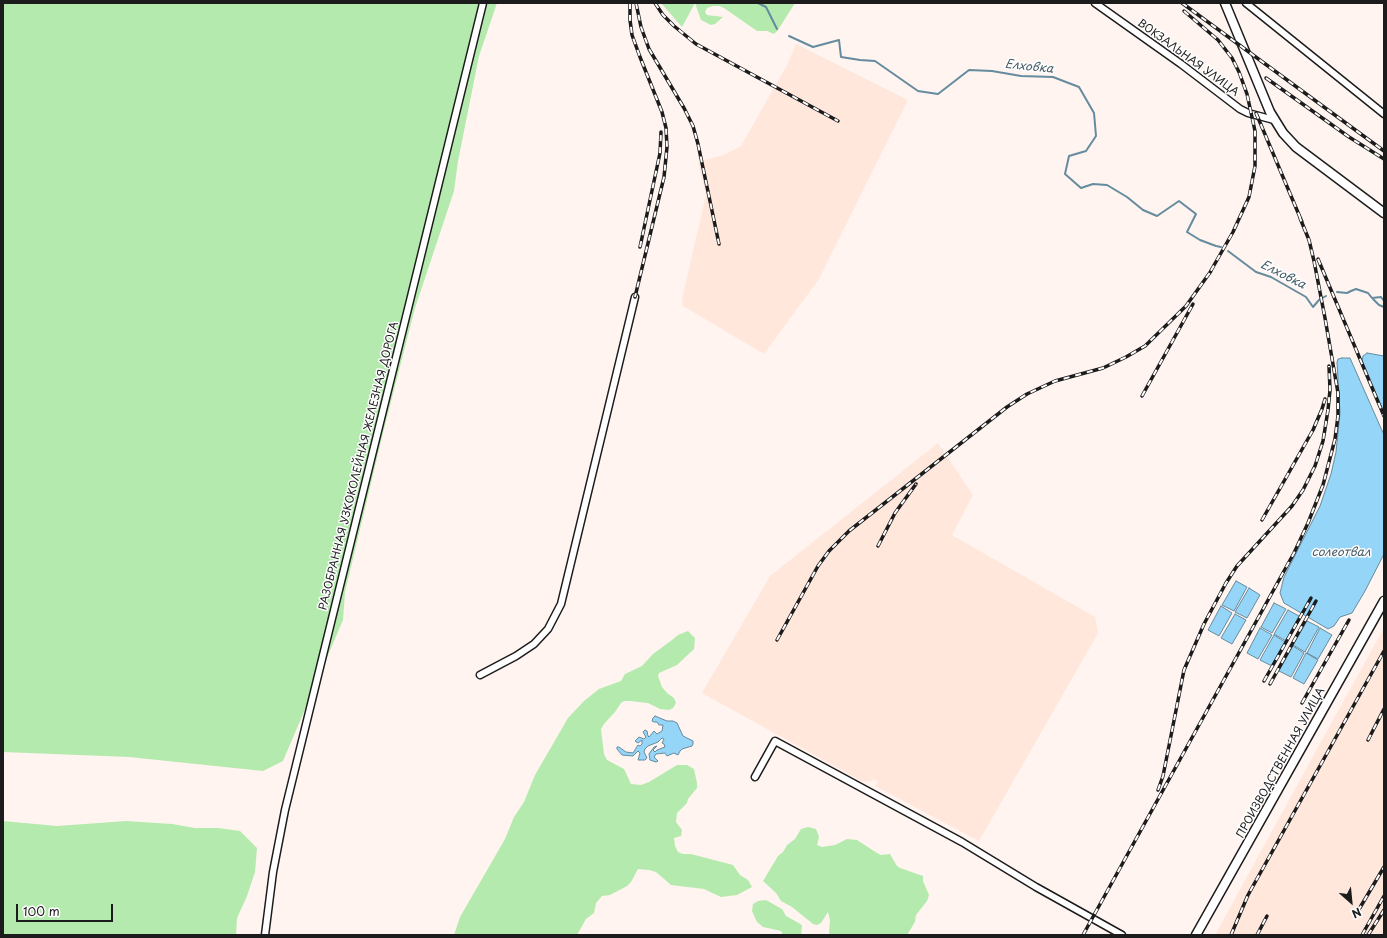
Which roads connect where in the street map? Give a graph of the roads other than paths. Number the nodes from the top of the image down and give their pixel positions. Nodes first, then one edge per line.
1 (483, 3) edge
2 (1095, 3) edge
3 (1225, 3) edge
4 (1246, 3) edge
5 (1384, 114) edge
6 (1274, 120) junction
7 (1384, 213) edge
8 (635, 298) dead end
9 (1384, 601) edge
10 (480, 674) dead end
11 (755, 777) dead end
12 (265, 935) edge
13 (1122, 935) edge
14 (1196, 935) edge

1 - 12 street, РАЗОБРАННАЯ УЗКОКОЛЕЙНАЯ ЖЕЛЕЗНАЯ ДОРОГА
2 - 6 street, ВОКЗАЛЬНАЯ УЛИЦА
3 - 6 main road
4 - 5 street
6 - 7 main road
8 - 10 street
9 - 14 main road, ПРОИЗВОДСТВЕННАЯ УЛИЦА
11 - 13 street

